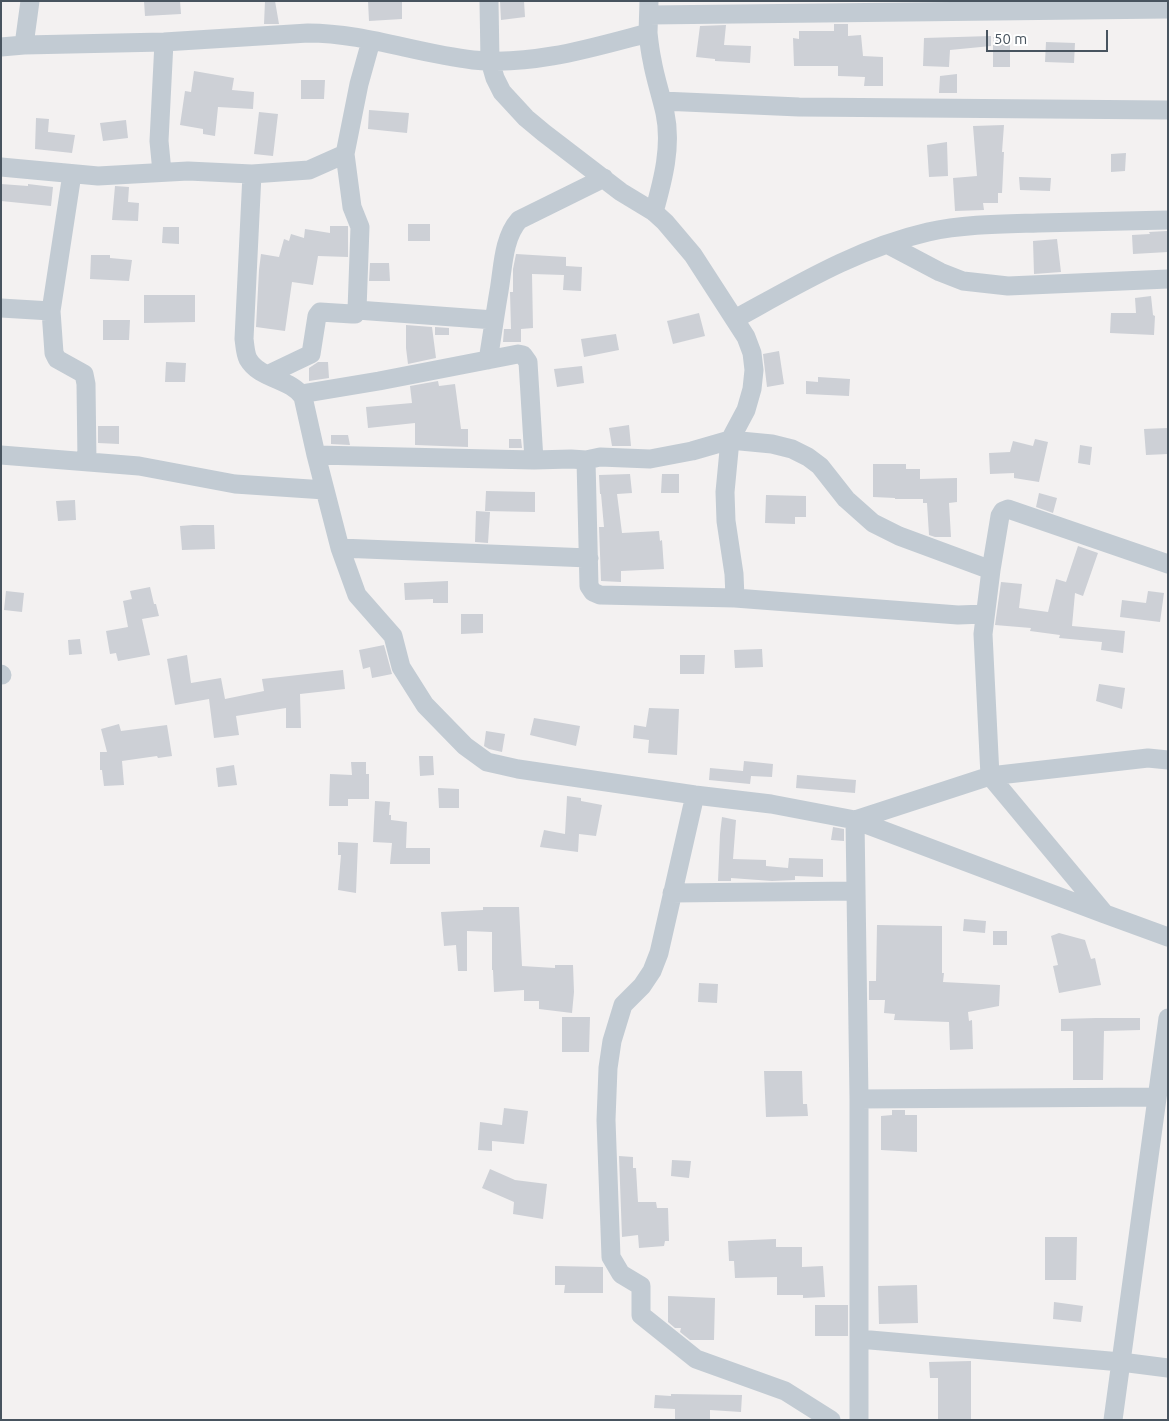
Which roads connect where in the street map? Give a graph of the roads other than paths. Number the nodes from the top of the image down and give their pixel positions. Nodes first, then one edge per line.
1 (30, 1) edge
2 (489, 1) edge
3 (958, 6) edge
4 (1168, 9) edge
5 (649, 16) edge
6 (371, 41) junction
7 (164, 42) junction
8 (24, 45) junction
9 (1, 47) edge
10 (490, 61) junction
11 (662, 101) junction
12 (1168, 110) edge
13 (345, 154) junction
14 (1, 167) edge
15 (162, 172) junction
16 (72, 174) junction
17 (252, 174) junction
18 (604, 178) junction
19 (654, 212) junction
20 (1168, 220) edge
21 (887, 244) junction
22 (1168, 279) edge
23 (1, 308) edge
24 (357, 310) junction
25 (51, 311) junction
26 (734, 319) junction
27 (494, 320) junction
28 (488, 360) junction
29 (266, 374) junction
30 (301, 394) junction
31 (730, 440) junction
32 (1, 455) edge
33 (316, 455) junction
34 (534, 460) junction
35 (586, 460) junction
36 (87, 462) junction
37 (325, 490) junction
38 (340, 548) junction
39 (589, 558) junction
40 (1168, 564) edge
41 (991, 570) junction
42 (735, 598) junction
43 (985, 614) junction
44 (1168, 760) edge
45 (990, 776) junction
46 (695, 795) junction
47 (855, 820) junction
48 (856, 891) junction
49 (672, 893) junction
50 (1105, 914) junction
51 (1168, 937) edge
52 (1168, 1018) edge
53 (1157, 1097) junction
54 (858, 1099) junction
55 (859, 1338) junction
56 (1121, 1362) junction
57 (1168, 1368) edge
58 (831, 1420) edge
59 (859, 1420) edge
60 (1113, 1420) edge

1 - 8 street
2 - 10 street
3 - 4 street
3 - 5 street
5 - 10 street
5 - 11 street
6 - 7 street
6 - 10 street
6 - 13 street
7 - 8 street
7 - 15 street
8 - 9 street
10 - 18 street
11 - 12 street
11 - 19 street
13 - 17 street
13 - 24 street
14 - 16 street
15 - 16 street
15 - 17 street
16 - 25 street
17 - 29 street
18 - 19 street
18 - 27 street
19 - 26 street
20 - 21 street
21 - 22 street
21 - 26 street
23 - 25 street
24 - 27 street
24 - 29 street
25 - 36 street
26 - 31 street
27 - 28 street
28 - 30 street
28 - 34 street
29 - 30 street
30 - 33 street
31 - 35 street
31 - 41 street
31 - 42 street
32 - 36 street
33 - 34 street
33 - 37 street
34 - 35 street
35 - 39 street
36 - 37 street
37 - 38 street
38 - 39 street
38 - 46 street
39 - 42 street
40 - 41 street
41 - 43 street
42 - 43 street
43 - 45 street
44 - 45 street
45 - 47 street
45 - 50 street
46 - 47 street
46 - 49 street
47 - 48 street
47 - 50 street
48 - 49 street
48 - 54 street
49 - 58 street
50 - 51 street
52 - 53 street
53 - 54 street
53 - 56 street
54 - 55 street
55 - 56 street
55 - 59 street
56 - 57 street
56 - 60 street

